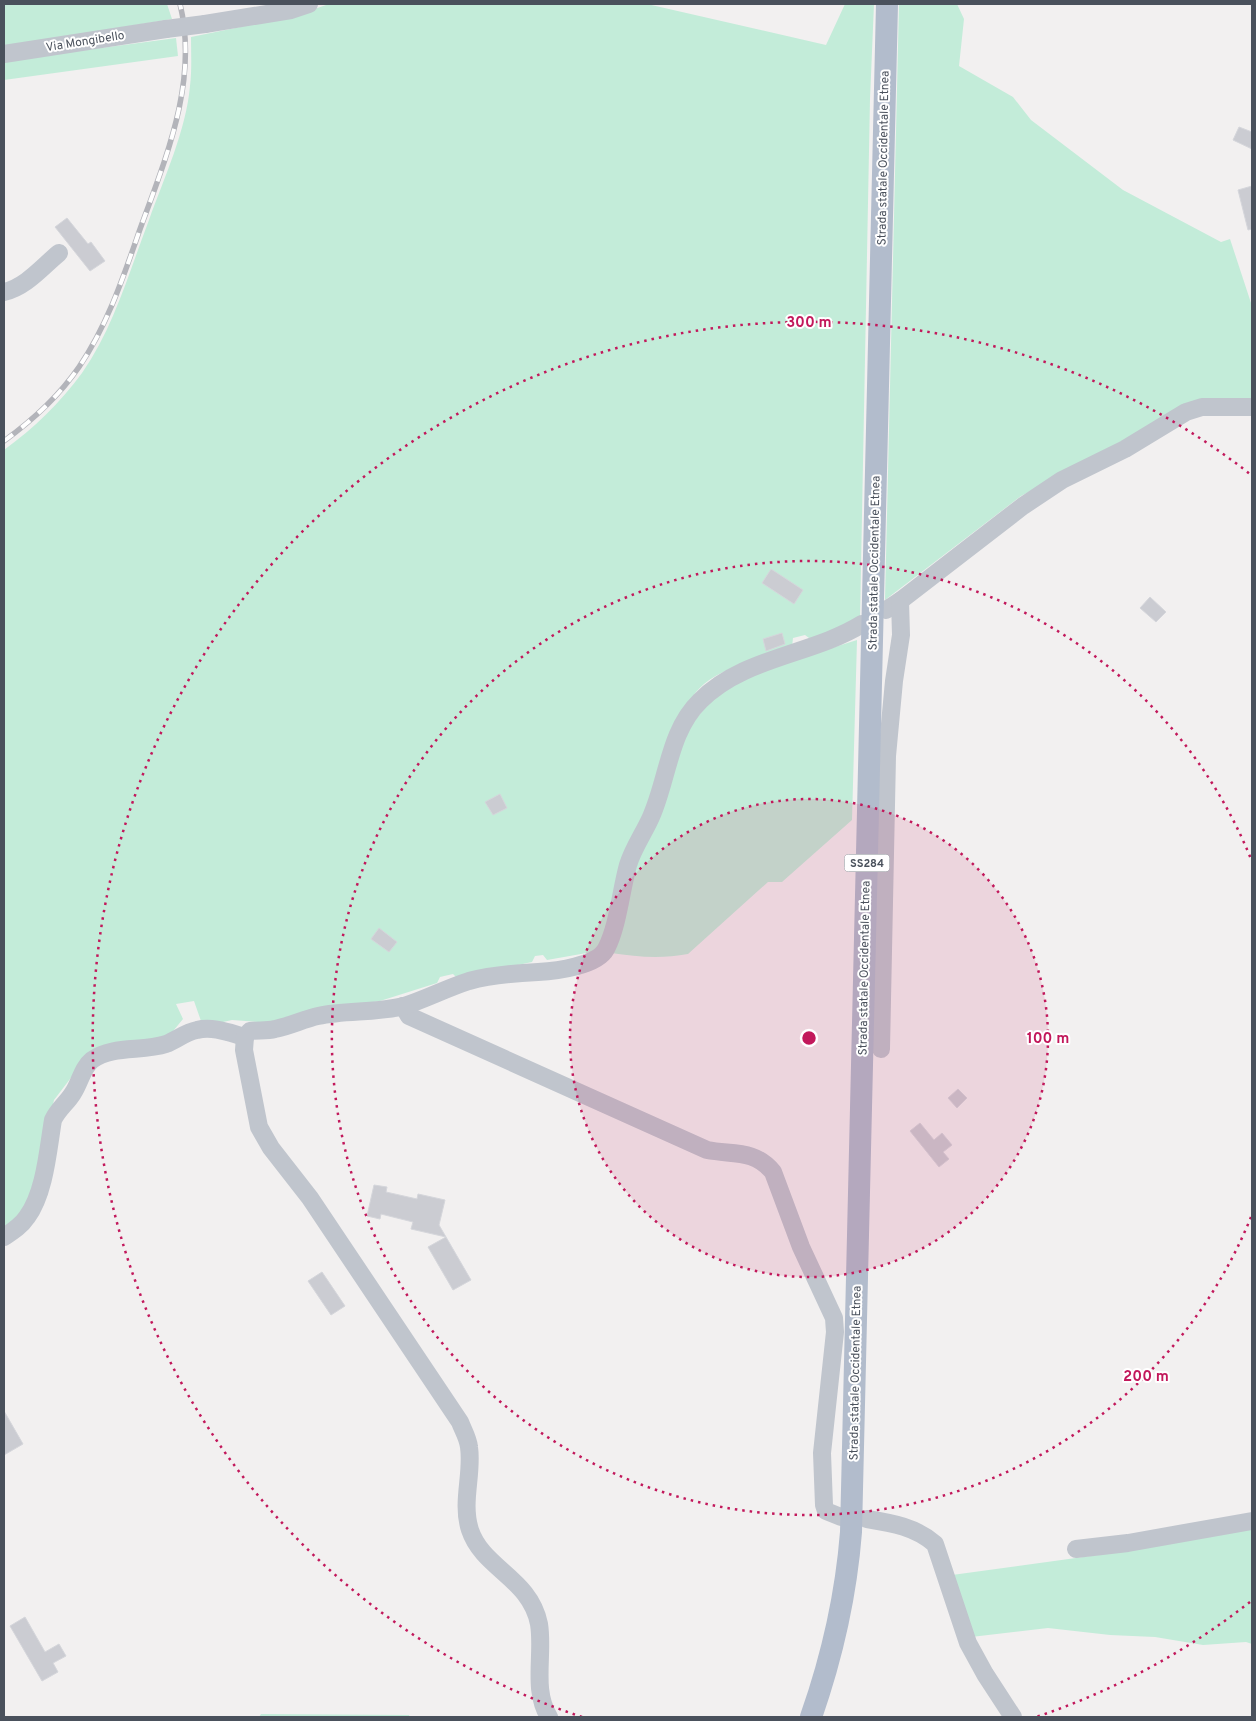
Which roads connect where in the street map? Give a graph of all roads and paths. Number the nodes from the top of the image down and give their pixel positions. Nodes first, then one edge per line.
1 (309, 4) edge
2 (887, 4) edge
3 (4, 54) edge
4 (59, 253) dead end
5 (4, 292) edge
6 (1252, 407) edge
7 (862, 624) dead end
8 (403, 1006) junction
9 (246, 1037) junction
10 (881, 1048) dead end
11 (4, 1237) edge
12 (841, 1517) dead end
13 (867, 1519) dead end
14 (1252, 1521) edge
15 (1076, 1549) dead end
16 (549, 1717) edge
17 (811, 1717) edge
18 (1013, 1717) edge

1 - 3 street, Via Mongibello, bridge
2 - 17 main road, Strada statale Occidentale Etnea / SS284
4 - 5 street
6 - 10 street
7 - 8 street
8 - 9 street
8 - 12 street
9 - 11 street
9 - 16 street
13 - 18 street
14 - 15 street

